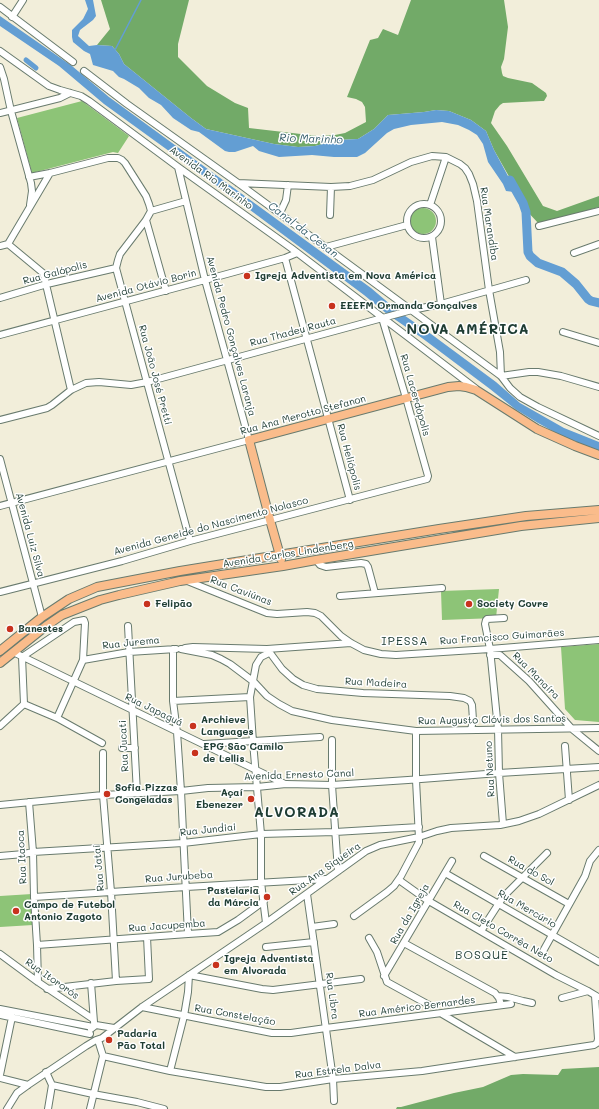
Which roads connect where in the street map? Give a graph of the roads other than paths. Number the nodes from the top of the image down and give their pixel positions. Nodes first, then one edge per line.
1 (23, 0) edge
2 (0, 8) edge
3 (12, 17) junction
4 (0, 51) edge
5 (73, 62) dead end
6 (0, 67) edge
7 (84, 71) dead end
8 (70, 93) junction
9 (11, 111) junction
10 (0, 113) edge
11 (446, 157) junction
12 (178, 167) junction
13 (50, 173) junction
14 (29, 177) junction
15 (238, 182) junction
16 (288, 185) junction
17 (331, 187) junction
18 (186, 201) junction
19 (30, 205) junction
20 (430, 205) junction
21 (151, 211) junction
22 (599, 211) edge
23 (280, 213) junction
24 (330, 215) dead end
25 (146, 220) junction
26 (407, 225) junction
27 (539, 226) dead end
28 (432, 237) junction
29 (8, 244) junction
30 (599, 244) edge
31 (0, 246) edge
32 (326, 247) junction
33 (574, 253) dead end
34 (297, 254) junction
35 (285, 258) junction
36 (116, 268) junction
37 (205, 280) junction
38 (526, 280) dead end
39 (47, 284) junction
40 (489, 290) junction
41 (166, 291) junction
42 (0, 298) edge
43 (126, 302) junction
44 (441, 304) junction
45 (412, 310) junction
46 (382, 318) junction
47 (55, 320) junction
48 (563, 332) dead end
49 (0, 335) edge
50 (307, 339) junction
51 (599, 342) edge
52 (227, 360) junction
53 (510, 374) junction
54 (501, 376) junction
55 (147, 382) junction
56 (507, 385) junction
57 (599, 388) edge
58 (71, 390) junction
59 (480, 392) junction
60 (406, 398) junction
61 (328, 419) junction
62 (0, 420) edge
63 (599, 436) edge
64 (249, 440) junction
65 (599, 455) edge
66 (0, 459) edge
67 (168, 462) junction
68 (427, 478) joint
69 (350, 500) junction
70 (12, 503) junction
71 (0, 506) edge
72 (599, 510) edge
73 (599, 518) edge
74 (270, 520) junction
75 (190, 542) junction
76 (280, 555) junction
77 (316, 560) junction
78 (283, 566) junction
79 (185, 580) junction
80 (33, 583) junction
81 (442, 588) dead end
82 (0, 592) edge
83 (375, 592) junction
84 (340, 596) dead end
85 (42, 617) junction
86 (504, 618) dead end
87 (128, 626) dead end
88 (599, 640) edge
89 (351, 643) junction
90 (193, 647) joint
91 (181, 648) junction
92 (173, 649) junction
93 (0, 651) edge
94 (268, 651) junction
95 (13, 652) junction
96 (129, 652) junction
97 (490, 652) junction
98 (22, 657) junction
99 (83, 660) junction
100 (0, 663) edge
101 (73, 682) junction
102 (254, 682) junction
103 (250, 697) junction
104 (172, 701) junction
105 (24, 704) junction
106 (132, 710) junction
107 (58, 718) junction
108 (0, 726) edge
109 (599, 728) edge
110 (498, 729) junction
111 (572, 729) junction
112 (471, 730) junction
113 (416, 731) junction
114 (177, 732) junction
115 (320, 737) dead end
116 (332, 740) dead end
117 (253, 742) junction
118 (102, 743) dead end
119 (202, 745) junction
120 (565, 746) dead end
121 (122, 748) dead end
122 (135, 748) junction
123 (599, 752) edge
124 (102, 753) dead end
125 (599, 767) edge
126 (567, 769) junction
127 (256, 771) junction
128 (500, 773) junction
129 (416, 780) junction
130 (286, 784) junction
131 (332, 785) junction
132 (599, 785) edge
133 (256, 787) junction
134 (181, 791) junction
135 (137, 793) junction
136 (103, 795) junction
137 (569, 800) junction
138 (29, 802) junction
139 (0, 805) edge
140 (503, 824) junction
141 (419, 827) junction
142 (335, 832) junction
143 (261, 834) junction
144 (419, 837) junction
145 (183, 844) junction
146 (107, 848) junction
147 (599, 850) edge
148 (33, 852) junction
149 (547, 853) dead end
150 (0, 856) edge
151 (484, 856) dead end
152 (452, 861) dead end
153 (338, 871) junction
154 (445, 873) junction
155 (522, 878) junction
156 (326, 880) junction
157 (399, 880) junction
158 (261, 882) junction
159 (186, 887) junction
160 (111, 892) junction
161 (307, 894) junction
162 (34, 897) junction
163 (264, 901) junction
164 (429, 901) junction
165 (498, 904) junction
166 (569, 904) junction
167 (354, 916) dead end
168 (266, 923) junction
169 (334, 924) dead end
170 (312, 927) junction
171 (481, 931) junction
172 (188, 934) junction
173 (552, 935) junction
174 (147, 937) junction
175 (369, 938) dead end
176 (114, 939) junction
177 (314, 942) junction
178 (404, 943) junction
179 (38, 945) junction
180 (266, 947) dead end
181 (542, 953) dead end
182 (1, 956) edge
183 (599, 962) edge
184 (189, 976) junction
185 (384, 976) junction
186 (361, 979) dead end
187 (116, 981) junction
188 (38, 982) junction
189 (91, 983) junction
190 (320, 984) junction
191 (47, 988) junction
192 (588, 991) junction
193 (498, 996) junction
194 (597, 997) edge
195 (562, 998) dead end
196 (532, 1003) dead end
197 (511, 1004) dead end
198 (429, 1005) dead end
199 (501, 1006) junction
200 (142, 1007) junction
201 (0, 1009) edge
202 (442, 1014) junction
203 (0, 1015) edge
204 (184, 1016) junction
205 (12, 1018) junction
206 (96, 1024) junction
207 (114, 1028) junction
208 (326, 1028) junction
209 (96, 1037) junction
210 (103, 1056) junction
211 (515, 1057) junction
212 (170, 1070) junction
213 (46, 1072) junction
214 (0, 1076) edge
215 (333, 1080) junction
216 (28, 1085) junction
217 (52, 1085) junction
218 (93, 1094) junction
219 (334, 1102) dead end
220 (8, 1108) edge
221 (48, 1109) edge
222 (90, 1109) edge
223 (164, 1109) edge

1 - 3 street
2 - 3 street
3 - 5 street
4 - 8 street, Avenida Rio Marinho
6 - 9 street
7 - 15 street, Avenida Rio Marinho
8 - 9 street
8 - 12 street, Avenida Rio Marinho
9 - 10 street
9 - 14 street
11 - 17 street, Rua Marandiba
11 - 20 street
11 - 40 street, Rua Marandiba
12 - 18 street, Avenida Pedro Gonçalves Laranja
12 - 34 street, Avenida Rio Marinho
13 - 14 street
13 - 19 street
13 - 21 street
14 - 19 street
15 - 16 street, Rua Marandiba
15 - 23 street, Avenida Rio Marinho
16 - 17 street, Rua Marandiba
16 - 23 street
17 - 24 street
18 - 21 street
18 - 37 street, Avenida Pedro Gonçalves Laranja
19 - 29 street
20 - 26 street
20 - 28 street
21 - 25 street
22 - 27 street
23 - 32 street, Avenida Rio Marinho
25 - 36 street
25 - 41 street
26 - 28 street
26 - 32 street
28 - 44 street
29 - 31 street
29 - 39 street
30 - 33 street
32 - 45 street, Avenida Rio Marinho
34 - 35 street, Avenida Otávio Borin
34 - 46 street, Avenida Rio Marinho
35 - 37 street, Avenida Otávio Borin
35 - 50 street, Rua Heliópolis
36 - 39 street, Rua Galópolis
36 - 43 street, Rua João José Pretti
37 - 41 street, Avenida Otávio Borin
37 - 52 street, Avenida Pedro Gonçalves Laranja
38 - 40 street, Rua Thadeu Rauta
39 - 42 street, Rua Galópolis
39 - 47 street
40 - 44 street, Rua Thadeu Rauta
40 - 54 street, Rua Marandiba
41 - 43 street, Avenida Otávio Borin
43 - 47 street, Avenida Otávio Borin
43 - 55 street, Rua João José Pretti
44 - 45 street, Rua Thadeu Rauta
45 - 46 street, Rua Thadeu Rauta
45 - 54 street, Avenida Rio Marinho
46 - 50 street, Rua Thadeu Rauta
46 - 59 street, Avenida Rio Marinho
46 - 60 street, Rua Lacerdópolis
47 - 49 street, Avenida Otávio Borin
47 - 58 street
48 - 51 street
50 - 52 street, Rua Thadeu Rauta
50 - 61 street, Rua Heliópolis
52 - 55 street, Rua Thadeu Rauta
52 - 64 street, Avenida Pedro Gonçalves Laranja
53 - 54 street
53 - 56 street
53 - 57 street
54 - 56 street
55 - 58 street, Rua Thadeu Rauta
55 - 67 street, Rua João José Pretti
56 - 63 street
58 - 62 street, Rua Thadeu Rauta
59 - 60 main road, Rua Ana Merotto Stefanon
59 - 65 main road, Rua Ana Merotto Stefanon
60 - 61 main road, Rua Ana Merotto Stefanon
60 - 68 street, Rua Lacerdópolis
61 - 64 main road, Rua Ana Merotto Stefanon
61 - 69 street, Rua Heliópolis
64 - 67 street, Rua Ana Merotto Stefanon
64 - 74 main road, Avenida Pedro Gonçalves Laranja
66 - 70 street, Avenida Luiz Silva
67 - 70 street, Rua Ana Merotto Stefanon
67 - 75 street, Rua João José Pretti
68 - 69 street, Avenida Geneide do Nascimento Nolasco
69 - 74 street, Avenida Geneide do Nascimento Nolasco
70 - 71 street, Rua Ana Merotto Stefanon
70 - 80 street, Avenida Luiz Silva
72 - 76 main road, Avenida Carlos Lindenberg
73 - 77 main road, Avenida Carlos Lindenberg
74 - 75 street, Avenida Geneide do Nascimento Nolasco
74 - 76 main road, Avenida Pedro Gonçalves Laranja
75 - 80 street, Avenida Geneide do Nascimento Nolasco
76 - 78 main road, Avenida Pedro Gonçalves Laranja
76 - 85 main road, Avenida Carlos Lindenberg
77 - 78 main road, Avenida Carlos Lindenberg
77 - 83 street
78 - 79 main road, Avenida Carlos Lindenberg
79 - 89 street, Rua Caviúnas
79 - 95 main road, Avenida Carlos Lindenberg
80 - 82 street, Avenida Geneide do Nascimento Nolasco
80 - 85 street, Avenida Luiz Silva
81 - 83 street
83 - 84 street
85 - 93 main road, Avenida Carlos Lindenberg
86 - 97 street, Rua Netuno
87 - 96 street, Rua Jucati
88 - 97 street, Rua Francisco Guimarães
89 - 94 street, Rua Francisco Guimarães
89 - 97 street, Rua Francisco Guimarães
90 - 91 street, Rua Jurema
90 - 94 street, Rua Francisco Guimarães
91 - 92 street, Rua Jurema
91 - 102 street, Rua Jurema
92 - 96 street, Rua Jurema
92 - 104 street
94 - 102 street
94 - 112 street, Rua Madeira
95 - 98 street, Rua Japaguá
95 - 100 main road, Avenida Carlos Lindenberg
96 - 99 street, Rua Jurema
96 - 106 street, Rua Jucati
97 - 110 street, Rua Netuno
97 - 111 street, Rua Manaíra
98 - 99 street
98 - 101 street, Rua Japaguá
98 - 105 street
99 - 101 street
101 - 106 street, Rua Japaguá
101 - 107 street
102 - 103 street
102 - 113 street, Rua Augusto Clóvis dos Santos
103 - 104 street
103 - 117 street
104 - 114 street
105 - 107 street
105 - 108 street
106 - 114 street, Rua Japaguá
106 - 122 street, Rua Jucati
107 - 118 street
109 - 111 street, Rua Augusto Clóvis dos Santos
110 - 111 street, Rua Augusto Clóvis dos Santos
110 - 112 street, Rua Augusto Clóvis dos Santos
110 - 128 street, Rua Netuno
111 - 123 street, Rua Manaíra
112 - 113 street, Rua Augusto Clóvis dos Santos
113 - 129 street
114 - 119 street, Rua Japaguá
114 - 134 street
115 - 117 street
116 - 131 street
117 - 119 street
117 - 127 street
119 - 127 street, Rua Japaguá
120 - 126 street
121 - 122 street
122 - 135 street, Rua Jucati
124 - 136 street, Rua Jataí
125 - 126 street, Avenida Ernesto Canal
126 - 128 street, Avenida Ernesto Canal
126 - 137 street
127 - 130 street, Rua Japaguá
127 - 133 street
128 - 129 street, Avenida Ernesto Canal
128 - 140 street, Rua Netuno
129 - 131 street, Avenida Ernesto Canal
129 - 141 street
130 - 131 street, Avenida Ernesto Canal
130 - 133 street, Avenida Ernesto Canal
131 - 142 street
132 - 137 street, Rua Ana Siqueira
133 - 134 street, Avenida Ernesto Canal
133 - 143 street
134 - 135 street, Avenida Ernesto Canal
134 - 145 street
135 - 136 street, Avenida Ernesto Canal
136 - 138 street, Avenida Ernesto Canal
136 - 146 street, Rua Jataí
137 - 140 street, Rua Ana Siqueira
138 - 139 street, Avenida Ernesto Canal
138 - 148 street, Rua Itaoca
140 - 144 street, Rua Ana Siqueira
141 - 142 street, Rua Jundiai
141 - 144 street
142 - 143 street, Rua Jundiai
142 - 153 street
143 - 145 street, Rua Jundiai
143 - 158 street
144 - 153 street, Rua Ana Siqueira
144 - 157 street
145 - 146 street, Rua Jundiai
145 - 159 street
146 - 148 street, Rua Jundiai
146 - 160 street, Rua Jataí
147 - 166 street
148 - 150 street, Rua Jundiai
148 - 162 street, Rua Itaoca
149 - 155 street
151 - 155 street, Rua do Sol
152 - 154 street, Rua da Igreja
153 - 156 street, Rua Ana Siqueira
154 - 164 street, Rua da Igreja
154 - 165 street, Rua Mercúrio
155 - 165 street
155 - 166 street, Rua do Sol
156 - 158 street, Rua Jurubeba
156 - 161 street, Rua Ana Siqueira
157 - 164 street, Rua Cleto Corrêa Neto
157 - 167 street
158 - 159 street, Rua Jurubeba
158 - 163 street
159 - 160 street, Rua Jurubeba
159 - 172 street
160 - 162 street, Rua Jurubeba
160 - 176 street, Rua Jataí
161 - 168 street, Rua Ana Siqueira
161 - 170 street, Rua Libra
162 - 179 street, Rua Itaoca
163 - 168 street
163 - 172 street, Rua Jacupemba
164 - 171 street, Rua Cleto Corrêa Neto
164 - 178 street, Rua da Igreja
165 - 171 street
165 - 173 street, Rua Mercúrio
166 - 173 street
168 - 184 street, Rua Ana Siqueira
169 - 170 street
170 - 177 street, Rua Libra
171 - 192 street, Rua Cleto Corrêa Neto
172 - 174 street, Rua Jacupemba
173 - 181 street
173 - 183 street, Rua Mercúrio
174 - 176 street, Rua Jacupemba
174 - 187 street
175 - 185 street
176 - 179 street, Rua Jacupemba
176 - 187 street, Rua Jataí
177 - 180 street
177 - 190 street, Rua Libra
178 - 185 street, Rua da Igreja
178 - 193 street
179 - 188 street, Rua Itaoca
182 - 188 street, Rua Itororós
184 - 190 street
184 - 200 street, Rua Ana Siqueira
184 - 204 street
185 - 198 street
186 - 190 street
187 - 189 street
188 - 191 street, Rua Itororós
189 - 191 street
189 - 206 street
190 - 208 street, Rua Libra
191 - 206 street, Rua Itororós
192 - 194 street, Rua Cleto Corrêa Neto
192 - 195 street
193 - 196 street
193 - 199 street
194 - 211 street, Rua Estrela Dalva
197 - 199 street, Rua Américo Bernardes
199 - 202 street, Rua Américo Bernardes
200 - 204 street, Rua Constelação
200 - 207 street, Rua Ana Siqueira
201 - 206 street
202 - 208 street, Rua Américo Bernardes
202 - 211 street
203 - 205 street
204 - 208 street, Rua Constelação
204 - 212 street
205 - 209 street
205 - 214 street
206 - 207 street
206 - 209 street
206 - 209 street
207 - 209 street, Rua Ana Siqueira
208 - 215 street, Rua Libra
209 - 210 street
209 - 213 street, Rua Ana Siqueira
210 - 212 street, Rua Estrela Dalva
210 - 218 street
211 - 215 street, Rua Estrela Dalva
212 - 215 street, Rua Estrela Dalva
213 - 216 street, Rua Ana Siqueira
213 - 217 street
214 - 216 street
215 - 219 street, Rua Libra
216 - 220 street, Rua Ana Siqueira
217 - 218 street
217 - 221 street
218 - 222 street
218 - 223 street

